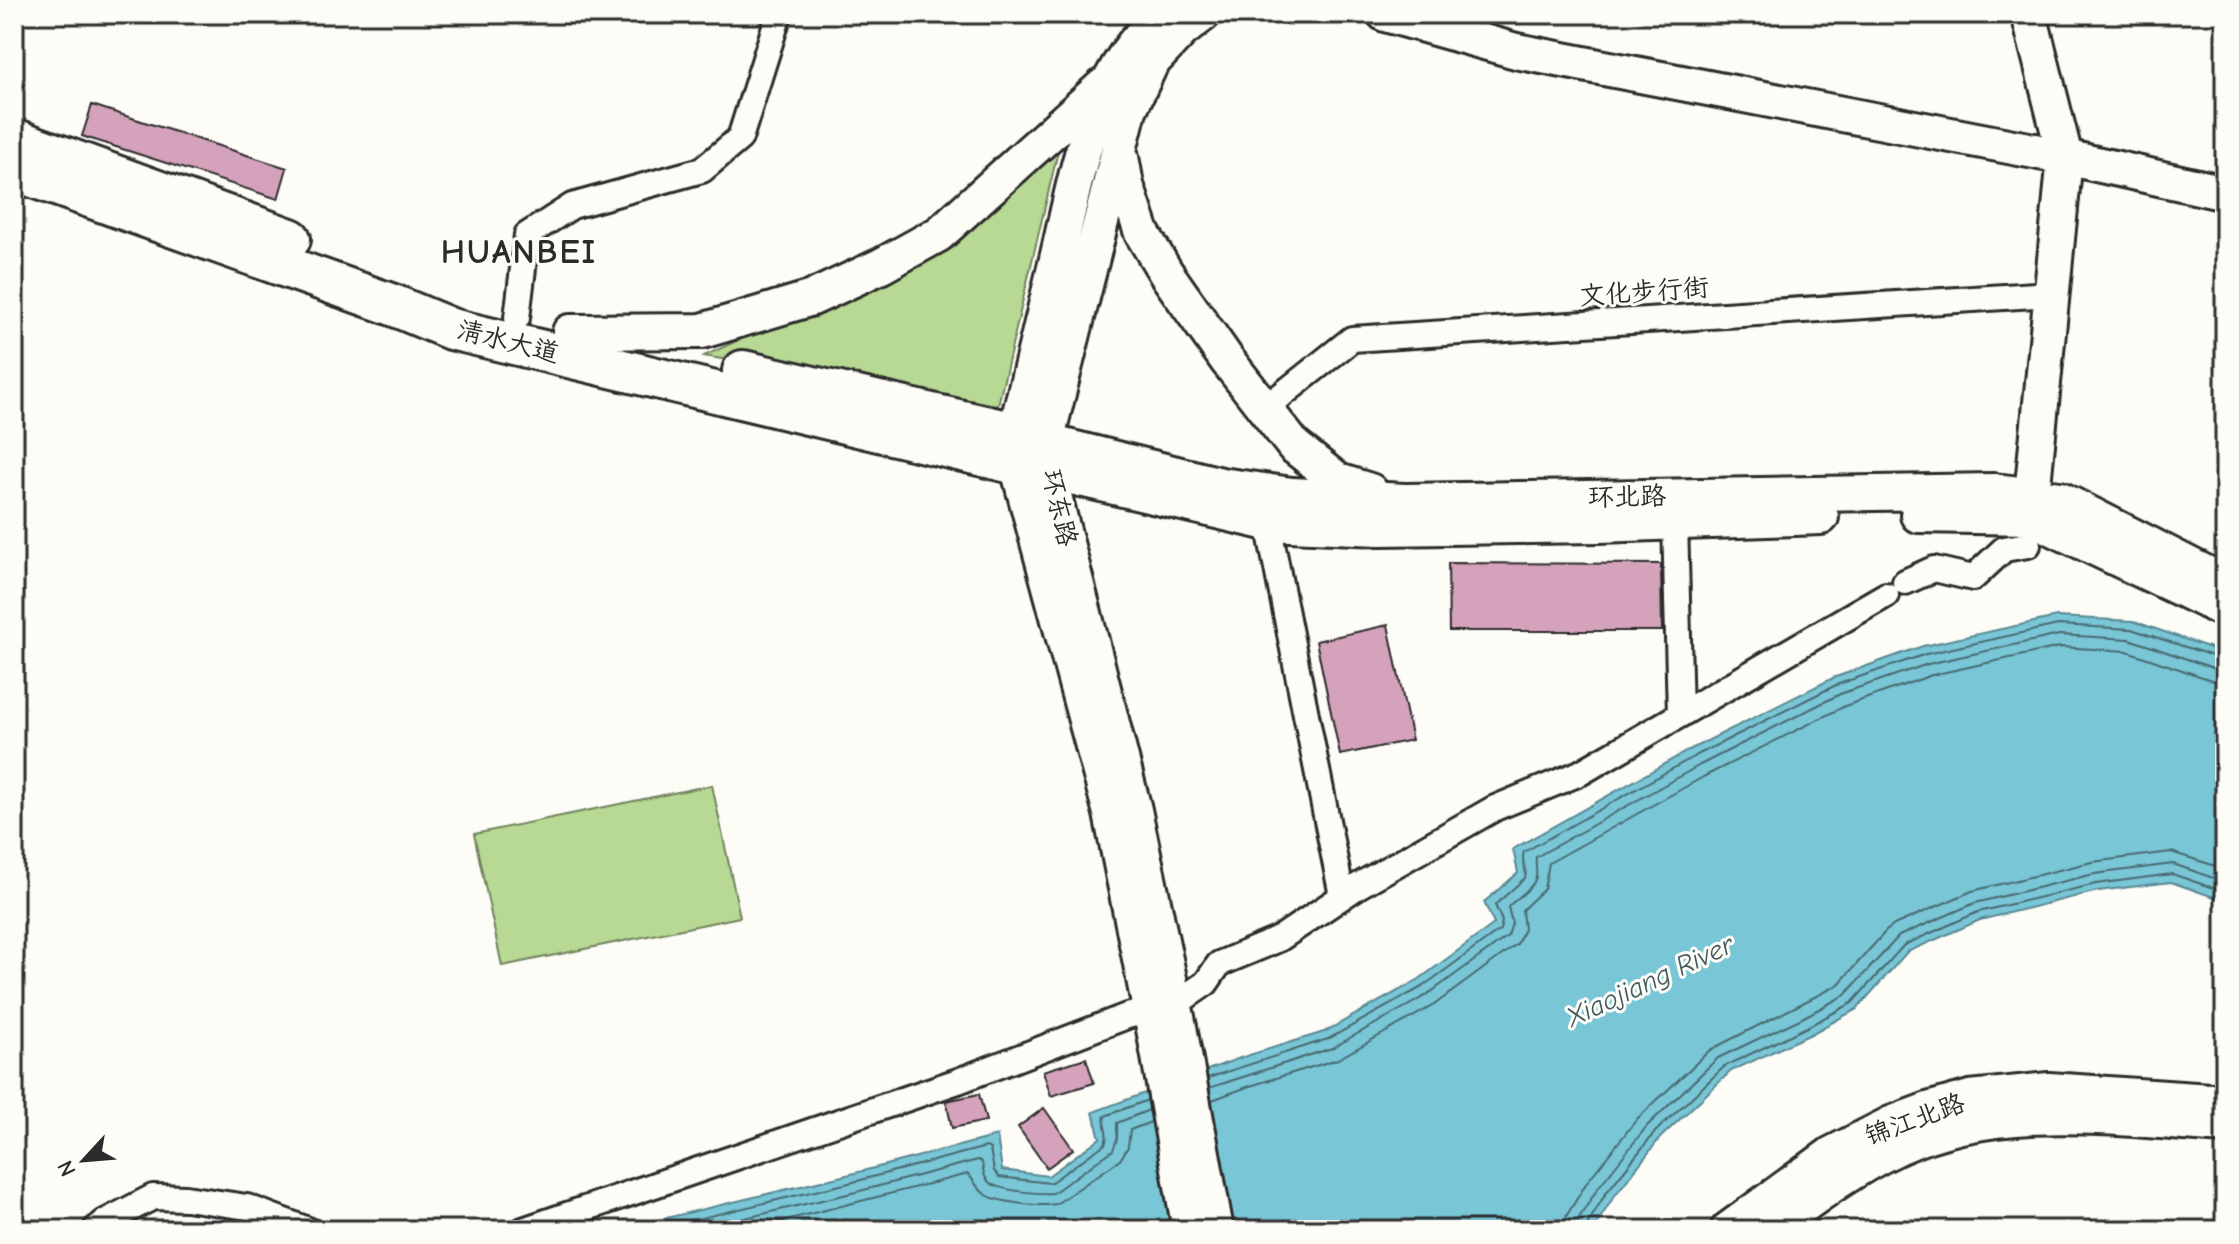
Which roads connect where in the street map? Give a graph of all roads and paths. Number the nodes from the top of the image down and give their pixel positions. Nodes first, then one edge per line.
1 (779, 14) edge
2 (1163, 14) edge
3 (1203, 14) edge
4 (1385, 14) edge
5 (2029, 14) edge
6 (1109, 80) junction
7 (14, 139) edge
8 (1120, 150) junction
9 (2065, 157) junction
10 (14, 170) edge
11 (2225, 193) edge
12 (2051, 294) junction
13 (517, 318) junction
14 (570, 332) junction
15 (1264, 409) junction
16 (1032, 453) junction
17 (1405, 501) junction
18 (2030, 519) junction
19 (1675, 521) junction
20 (1268, 523) junction
21 (2225, 583) edge
22 (2225, 610) edge
23 (1680, 715) junction
24 (1342, 896) junction
25 (1165, 1019) junction
26 (2225, 1102) edge
27 (2225, 1126) edge
28 (95, 1230) edge
29 (308, 1230) edge
30 (523, 1230) edge
31 (1190, 1230) edge
32 (1216, 1230) edge
33 (1728, 1230) edge
34 (1770, 1230) edge

1 - 13 street
2 - 6 main road
3 - 8 main road, 环东路
4 - 9 main road
5 - 9 main road
6 - 14 main road
6 - 16 main road
7 - 13 main road, 清水大道
8 - 15 main road
8 - 16 main road, 环东路
9 - 11 main road
9 - 12 main road
10 - 16 main road, 清水大道
12 - 15 street, 文化步行街
12 - 18 main road
13 - 14 main road, 清水大道
14 - 16 main road, 清水大道
15 - 17 main road
16 - 17 main road, 环北路
16 - 20 main road, 环北路
16 - 25 main road
17 - 18 main road, 环北路
18 - 19 main road, 环北路
18 - 21 main road, 环北路
18 - 22 main road, 环北路
18 - 23 street
19 - 20 main road, 环北路
19 - 23 street
20 - 24 street
23 - 24 street
24 - 25 street
25 - 30 street
25 - 31 main road
25 - 32 main road
26 - 33 main road, 锦江北路
27 - 34 main road, 锦江北路
28 - 29 street

